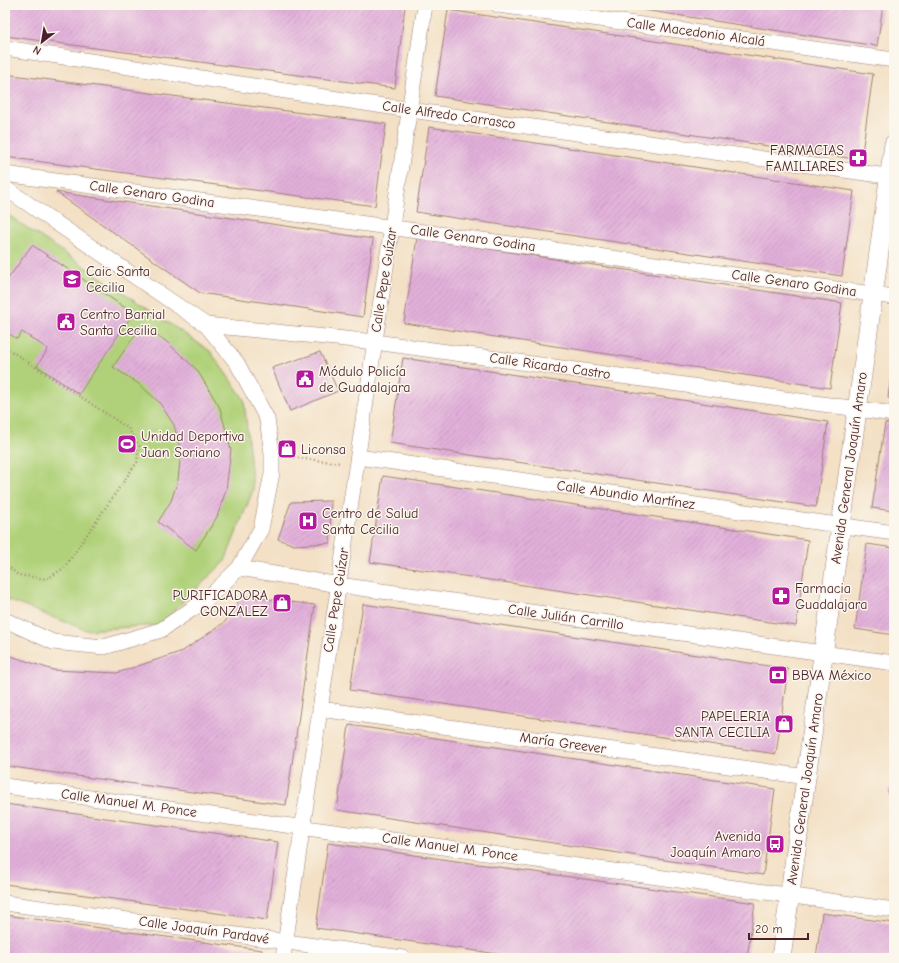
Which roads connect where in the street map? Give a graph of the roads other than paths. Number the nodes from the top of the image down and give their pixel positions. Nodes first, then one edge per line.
1 (425, 5) edge
2 (498, 5) edge
3 (5, 48) edge
4 (894, 60) edge
5 (410, 110) junction
6 (894, 144) edge
7 (5, 174) edge
8 (892, 176) edge
9 (5, 188) edge
10 (392, 227) junction
11 (873, 294) junction
12 (894, 297) edge
13 (206, 325) junction
14 (375, 342) junction
15 (857, 409) junction
16 (894, 414) edge
17 (357, 462) junction
18 (842, 525) junction
19 (894, 532) edge
20 (239, 568) junction
21 (339, 585) junction
22 (5, 620) edge
23 (824, 653) junction
24 (894, 663) edge
25 (320, 709) junction
26 (807, 777) junction
27 (5, 786) edge
28 (303, 827) junction
29 (790, 896) junction
30 (5, 903) edge
31 (894, 910) edge
32 (285, 942) junction
33 (283, 958) edge
34 (403, 958) edge
35 (781, 958) edge

1 - 5 street, Calle Pepe Guízar
2 - 4 street, Calle Macedonio Alcalá
3 - 5 street, Calle Alfredo Carrasco
5 - 8 street, Calle Alfredo Carrasco
5 - 10 street, Calle Pepe Guízar
6 - 8 street, Avenida General Joaquín Amaro
7 - 10 street, Calle Genaro Godina
8 - 11 street, Avenida General Joaquín Amaro
9 - 13 street
10 - 11 street, Calle Genaro Godina
10 - 14 street, Calle Pepe Guízar
11 - 12 street, Calle Genaro Godina
11 - 15 street, Avenida General Joaquín Amaro
13 - 14 street, Calle Ricardo Castro
13 - 20 street
14 - 15 street, Calle Ricardo Castro
14 - 17 street, Calle Pepe Guízar
15 - 16 street, Calle Ricardo Castro
15 - 18 street, Avenida General Joaquín Amaro
17 - 18 street, Calle Abundio Martínez
17 - 21 street, Calle Pepe Guízar
18 - 19 street, Calle Abundio Martínez
18 - 23 street, Avenida General Joaquín Amaro
20 - 21 street, Calle Julián Carrillo
20 - 22 street
21 - 23 street, Calle Julián Carrillo
21 - 25 street, Calle Pepe Guízar
23 - 24 street, Calle Julián Carrillo
23 - 26 street, Avenida General Joaquín Amaro
25 - 26 street, María Greever
25 - 28 street, Calle Pepe Guízar
26 - 29 street, Avenida General Joaquín Amaro
27 - 28 street, Calle Manuel M. Ponce
28 - 29 street, Calle Manuel M. Ponce
28 - 32 street, Calle Pepe Guízar
29 - 31 street, Calle Manuel M. Ponce
29 - 35 street, Avenida General Joaquín Amaro
30 - 32 street, Calle Joaquín Pardavé
32 - 33 street, Calle Pepe Guízar
32 - 34 street, Calle Joaquín Pardavé

